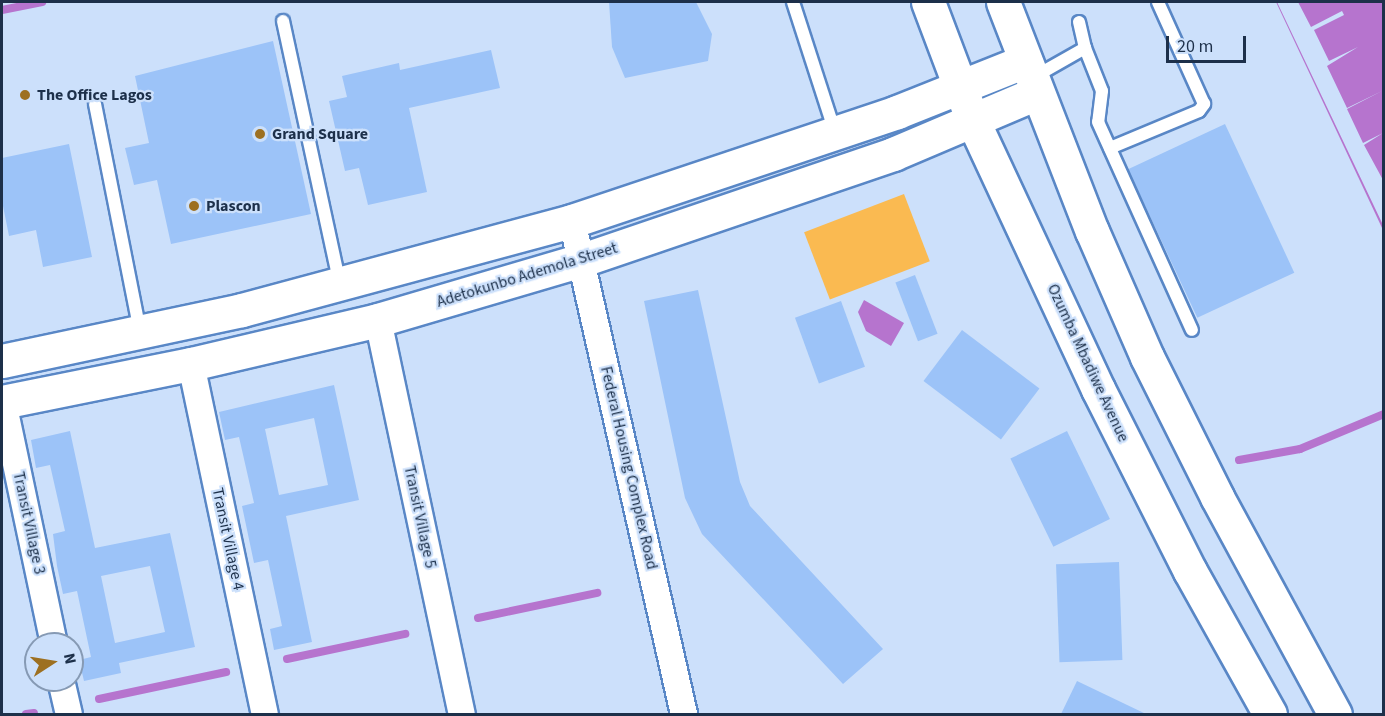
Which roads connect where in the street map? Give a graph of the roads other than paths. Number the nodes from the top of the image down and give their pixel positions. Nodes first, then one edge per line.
1 (793, 2) edge
2 (928, 2) edge
3 (1003, 2) edge
4 (1158, 2) edge
5 (283, 21) dead end
6 (1079, 22) dead end
7 (1085, 48) junction
8 (1031, 77) junction
9 (959, 87) junction
10 (95, 104) dead end
11 (973, 121) junction
12 (836, 133) junction
13 (1110, 148) junction
14 (572, 221) junction
15 (582, 260) junction
16 (339, 285) junction
17 (378, 320) junction
18 (1192, 330) dead end
19 (140, 333) junction
20 (2, 361) edge
21 (191, 364) junction
22 (2, 402) edge
23 (51, 632) edge
24 (64, 692) edge
25 (69, 714) edge
26 (265, 714) edge
27 (462, 714) edge
28 (684, 714) edge
29 (1269, 714) edge
30 (1335, 714) edge

1 - 12 lane
2 - 9 main road, Ozumba Mbadiwe Avenue
3 - 8 main road
4 - 13 lane
5 - 16 lane
6 - 7 lane
7 - 8 lane
7 - 13 lane
8 - 9 main road
8 - 11 main road, Adetokunbo Ademola Street
8 - 30 main road
9 - 11 main road, Ozumba Mbadiwe Avenue
9 - 12 main road
10 - 19 lane
11 - 15 main road, Adetokunbo Ademola Street
11 - 29 main road, Ozumba Mbadiwe Avenue
12 - 14 main road
13 - 18 lane
14 - 15 street, Federal Housing Complex Road
14 - 16 main road
15 - 17 main road, Adetokunbo Ademola Street
15 - 28 street, Federal Housing Complex Road
16 - 19 main road
17 - 21 main road, Adetokunbo Ademola Street
17 - 27 street, Transit Village 5
19 - 20 main road
21 - 22 main road, Adetokunbo Ademola Street
21 - 26 street, Transit Village 4
22 - 23 street, Transit Village 3
24 - 25 street

